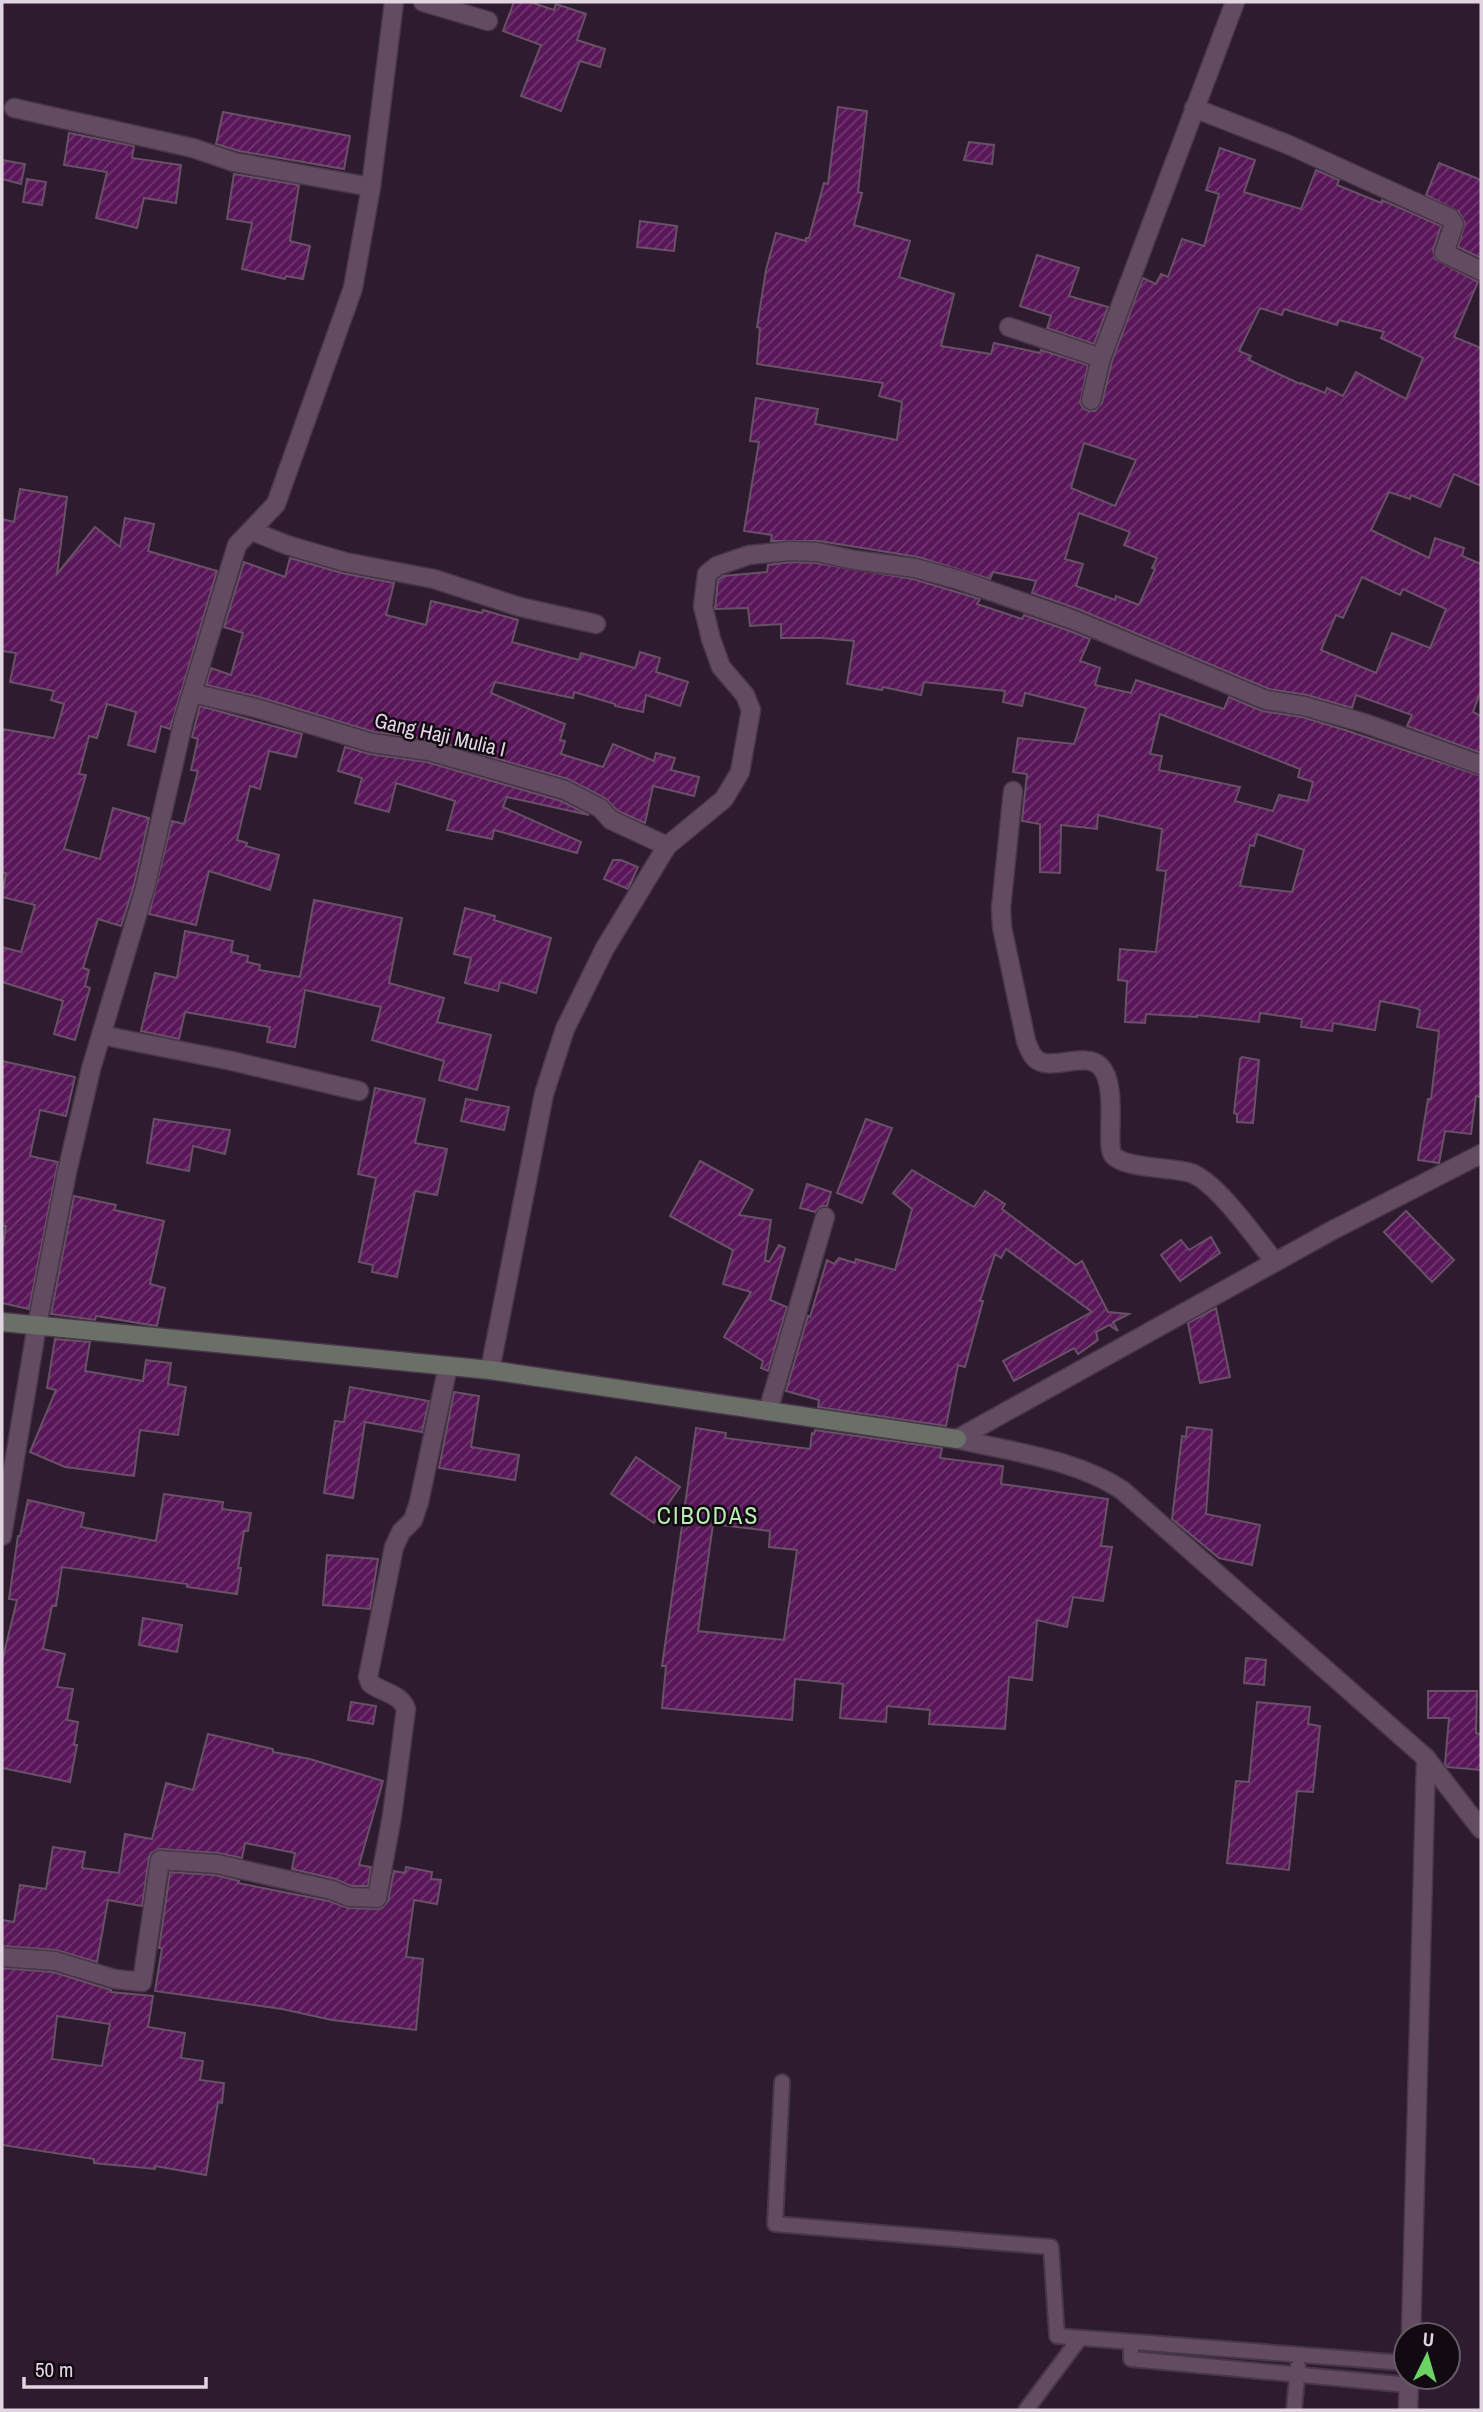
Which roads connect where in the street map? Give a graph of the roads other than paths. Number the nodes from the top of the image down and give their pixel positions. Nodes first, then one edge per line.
1 (394, 2) edge
2 (424, 2) edge
3 (1235, 2) edge
4 (488, 21) dead end
5 (14, 108) dead end
6 (1194, 108) junction
7 (370, 187) junction
8 (1481, 271) edge
9 (1009, 327) dead end
10 (1101, 358) junction
11 (1091, 400) dead end
12 (252, 531) junction
13 (596, 624) dead end
14 (192, 693) junction
15 (1481, 765) edge
16 (1013, 791) dead end
17 (667, 846) junction
18 (101, 1035) junction
19 (359, 1091) dead end
20 (1481, 1154) edge
21 (825, 1217) dead end
22 (1275, 1262) junction
23 (2, 1322) edge
24 (37, 1325) junction
25 (448, 1366) junction
26 (490, 1370) junction
27 (768, 1411) junction
28 (957, 1439) junction
29 (2, 1536) edge
30 (1426, 1758) junction
31 (1481, 1829) edge
32 (2, 1957) edge
33 (782, 2082) dead end
34 (1411, 2321) edge
35 (1080, 2338) junction
36 (1131, 2342) junction
37 (1299, 2355) junction
38 (1392, 2363) edge
39 (1297, 2375) junction
40 (1392, 2380) edge
41 (1409, 2391) edge
42 (1026, 2410) edge
43 (1294, 2410) edge
44 (1408, 2410) edge

1 - 7 street
2 - 4 street
3 - 6 street
5 - 7 street
6 - 8 street
6 - 10 street
7 - 12 street
9 - 10 street
10 - 11 street
12 - 13 street
12 - 14 street
14 - 17 street, Gang Haji Mulia I
14 - 18 street
15 - 17 street
16 - 22 street
17 - 26 street
18 - 19 street
18 - 24 street
20 - 22 street
21 - 27 street
22 - 28 street
23 - 24 main road
24 - 25 main road
24 - 29 street
25 - 26 main road
25 - 32 street
26 - 27 main road
27 - 28 main road
28 - 30 street
30 - 31 street
30 - 34 street
33 - 35 lane
35 - 36 lane
35 - 42 lane
36 - 37 lane
36 - 39 lane
37 - 38 lane
37 - 39 lane
39 - 40 lane
39 - 43 lane
41 - 44 street

